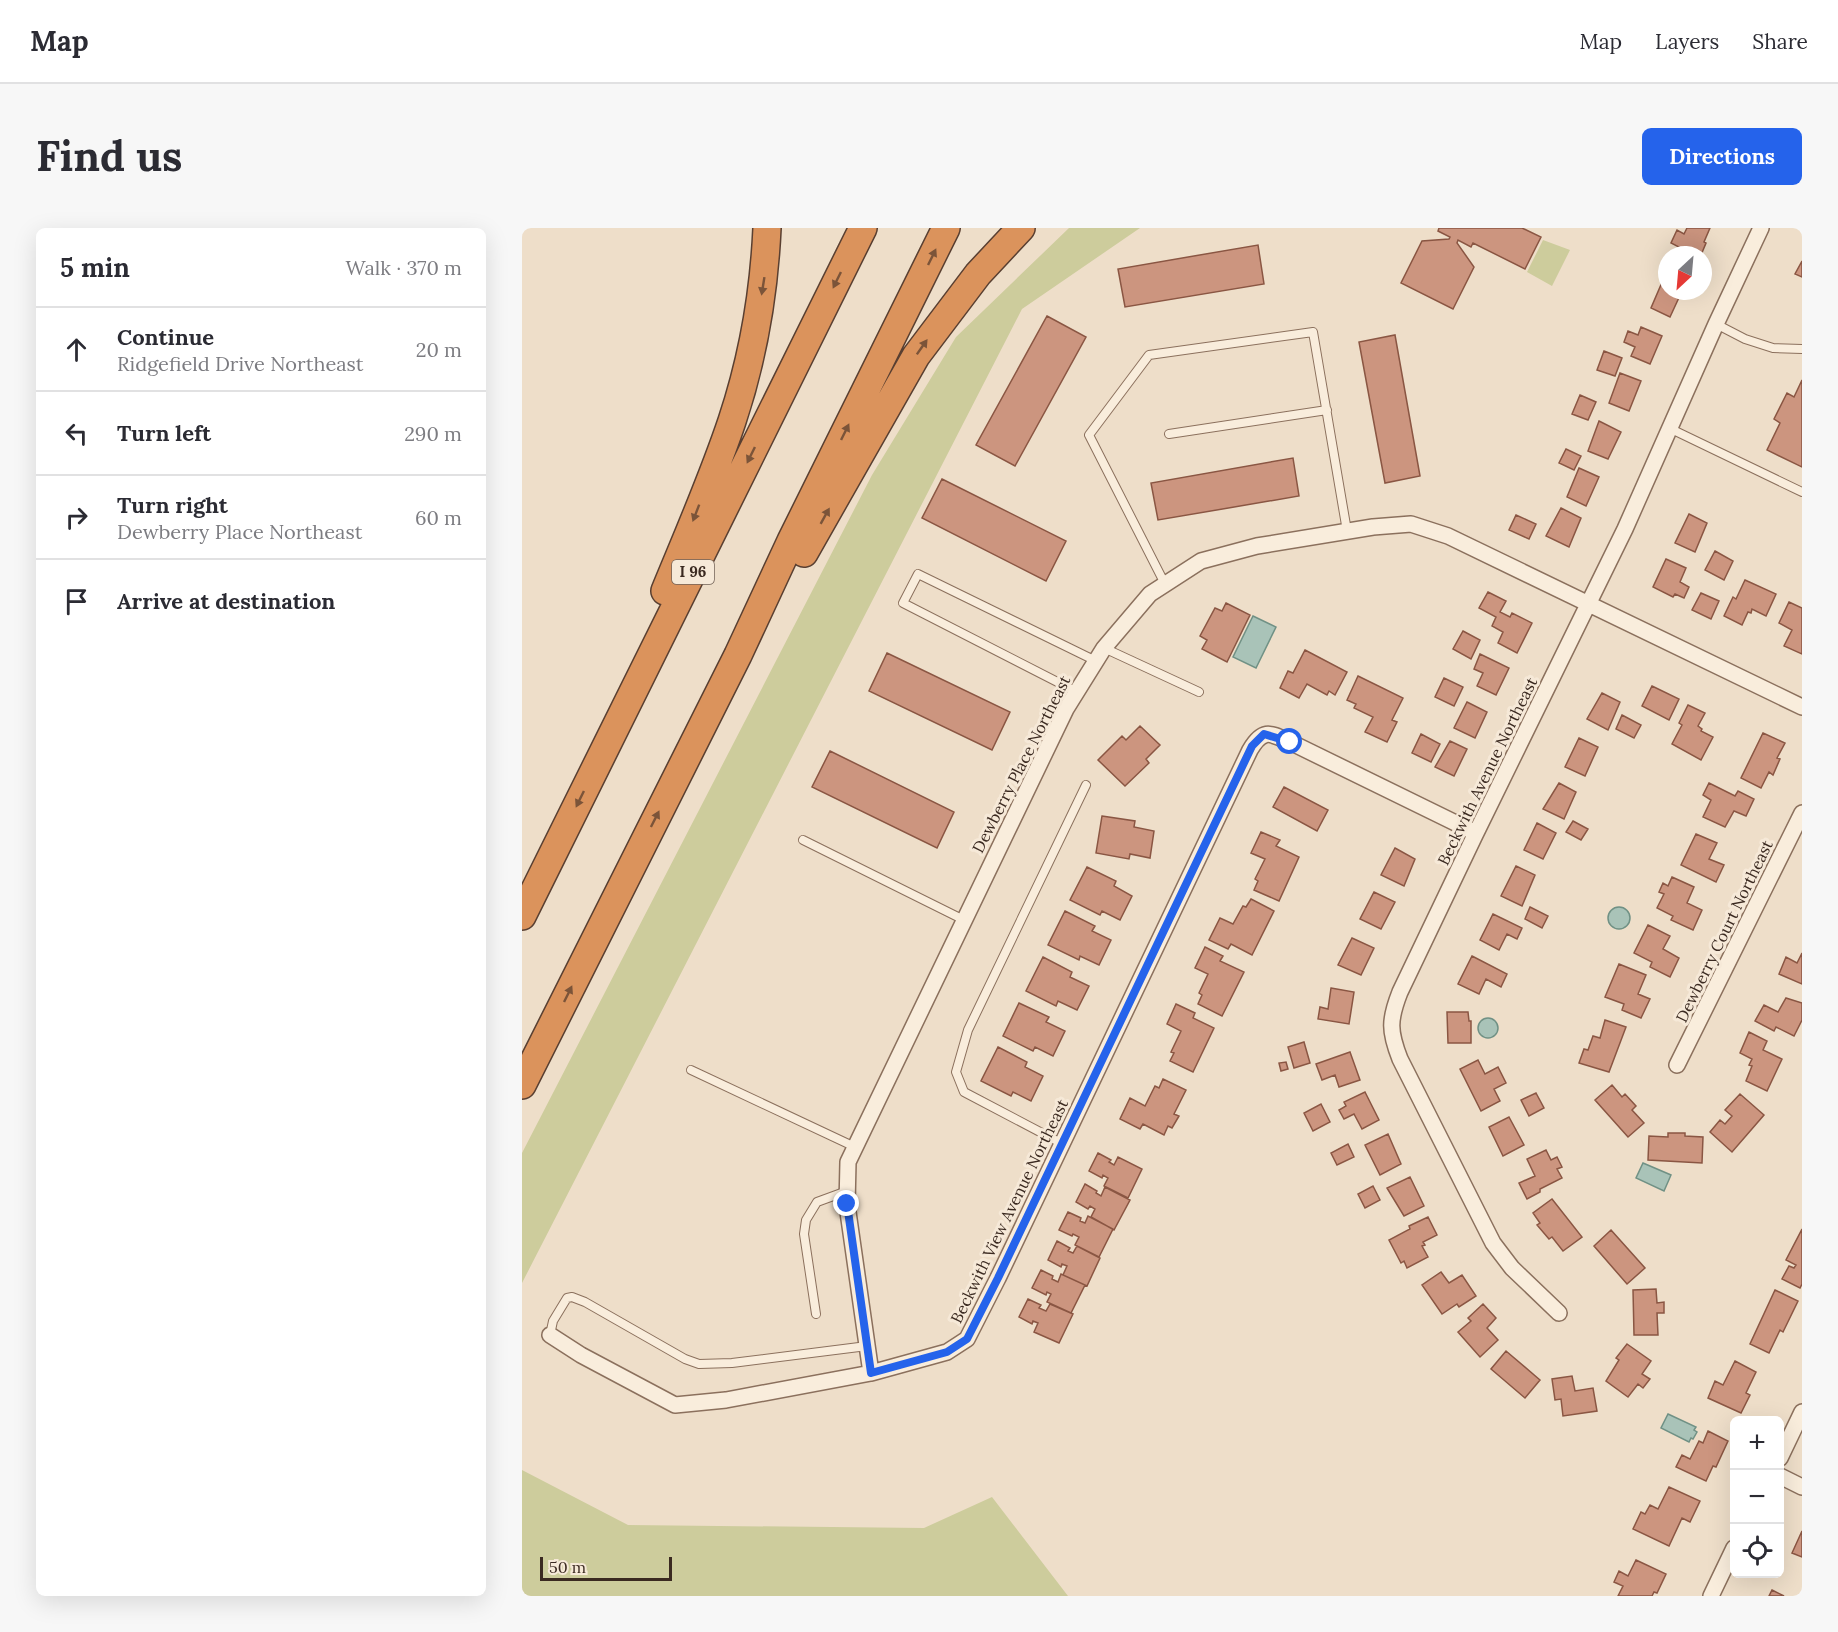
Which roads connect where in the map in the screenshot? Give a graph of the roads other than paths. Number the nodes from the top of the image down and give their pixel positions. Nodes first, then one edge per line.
1 (767, 228) edge
2 (863, 228) edge
3 (946, 228) edge
4 (1021, 228) edge
5 (1761, 228) edge
6 (1716, 324) junction
7 (1802, 349) edge
8 (1326, 410) junction
9 (1669, 428) junction
10 (1169, 434) dead end
11 (1802, 492) edge
12 (1347, 531) junction
13 (1165, 584) junction
14 (1589, 605) junction
15 (1100, 654) junction
16 (738, 655) junction
17 (1077, 692) junction
18 (1199, 692) dead end
19 (1802, 707) edge
20 (600, 758) junction
21 (1086, 785) dead end
22 (1800, 822) edge
23 (1476, 833) junction
24 (803, 840) dead end
25 (522, 916) edge
26 (964, 920) junction
27 (1677, 1065) dead end
28 (692, 1070) dead end
29 (522, 1085) edge
30 (1061, 1143) junction
31 (855, 1147) junction
32 (847, 1191) junction
33 (1559, 1313) dead end
34 (816, 1314) dead end
35 (550, 1335) joint
36 (867, 1346) junction
37 (871, 1373) junction
38 (1802, 1412) edge
39 (1784, 1448) edge
40 (1784, 1478) edge
41 (1802, 1487) edge
42 (1730, 1556) edge
43 (1711, 1596) edge

1 -> 20 highway
2 -> 20 highway, I 96
16 -> 3 highway
16 -> 4 highway
5 - 6 street, Beckwith Avenue Northeast
6 - 7 lane
6 - 9 street, Beckwith Avenue Northeast
8 - 10 lane
8 - 12 lane
8 - 13 lane
9 - 11 lane
9 - 14 street, Beckwith Avenue Northeast
12 - 13 street, Dewberry Place Northeast
12 - 14 street, Dewberry Place Northeast
13 - 15 street, Dewberry Place Northeast
14 - 19 street, Dewberry Place Northeast
14 - 23 street, Beckwith Avenue Northeast
15 - 17 street, Dewberry Place Northeast
15 - 17 lane
15 - 18 lane
29 -> 16 highway
17 - 26 street, Dewberry Place Northeast
20 -> 25 highway, I 96
21 - 30 lane
22 - 27 street, Dewberry Court Northeast
23 - 30 street, Beckwith View Avenue Northeast
23 - 33 street, Beckwith Avenue Northeast
24 - 26 lane
26 - 31 street, Dewberry Place Northeast
28 - 31 lane
30 - 37 street, Beckwith View Avenue Northeast
31 - 32 street, Dewberry Place Northeast
32 - 34 lane
32 - 36 street, Dewberry Place Northeast
35 - 36 lane
35 - 37 street, Beckwith View Avenue Northeast
36 - 37 street, Dewberry Place Northeast
38 - 39 street
40 - 41 street
42 - 43 street

